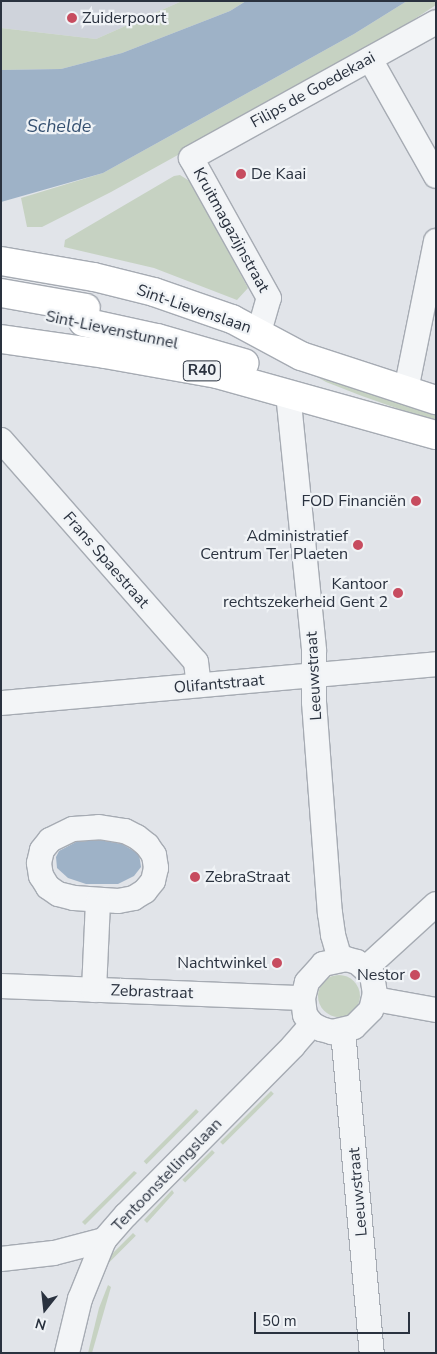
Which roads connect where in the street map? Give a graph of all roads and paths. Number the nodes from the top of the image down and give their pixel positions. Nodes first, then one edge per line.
1 (436, 22) edge
2 (370, 59) junction
3 (191, 158) joint
4 (436, 176) edge
5 (436, 241) edge
6 (1, 262) edge
7 (1, 294) edge
8 (1, 307) edge
9 (85, 315) junction
10 (259, 332) junction
11 (1, 340) edge
12 (301, 356) junction
13 (406, 390) junction
14 (288, 392) junction
15 (436, 400) edge
16 (390, 421) junction
17 (436, 435) edge
18 (1, 440) edge
19 (436, 664) edge
20 (316, 676) junction
21 (198, 686) junction
22 (1, 704) edge
23 (98, 901) junction
24 (436, 904) edge
25 (340, 959) junction
26 (366, 968) junction
27 (1, 986) edge
28 (94, 990) junction
29 (302, 998) junction
30 (374, 999) junction
31 (436, 1010) edge
32 (312, 1024) junction
33 (343, 1031) junction
34 (104, 1240) junction
35 (1, 1259) edge
36 (67, 1353) edge
37 (372, 1353) edge

1 - 2 street, Filips de Goedekaai
2 - 3 street, Filips de Goedekaai
2 - 4 street
3 - 10 street, Kruitmagazijnstraat
5 - 13 street
6 - 10 main road, Sint-Lievenslaan / R40
7 - 9 main road, Sint-Lievenstunnel / R40
8 - 9 main road, Sint-Lievenstunnel / R40
9 - 12 main road, Sint-Lievenstunnel / R40
9 - 16 main road, Sint-Lievenstunnel / R40
10 - 12 main road, Sint-Lievenslaan / R40
11 - 14 main road, R40
12 - 13 main road, Sint-Lievenslaan / R40
13 - 15 main road, Sint-Lievenslaan / R40
14 - 16 main road, R40
14 - 20 street, Leeuwstraat
16 - 17 main road, R40
18 - 21 street, Frans Spaestraat
19 - 20 street, Olifantstraat
20 - 21 street, Olifantstraat
20 - 25 street, Leeuwstraat
21 - 22 street, Olifantstraat
23 - 23 street
23 - 28 street
24 - 26 street
25 - 26 street
25 - 29 street
26 - 30 street
27 - 28 street, Zebrastraat
28 - 29 street, Zebrastraat
29 - 32 street
30 - 31 street
30 - 33 street
32 - 33 street
32 - 34 street, Tentoonstellingslaan
33 - 37 street, Leeuwstraat
34 - 35 street
34 - 36 street, Tentoonstellingslaan

